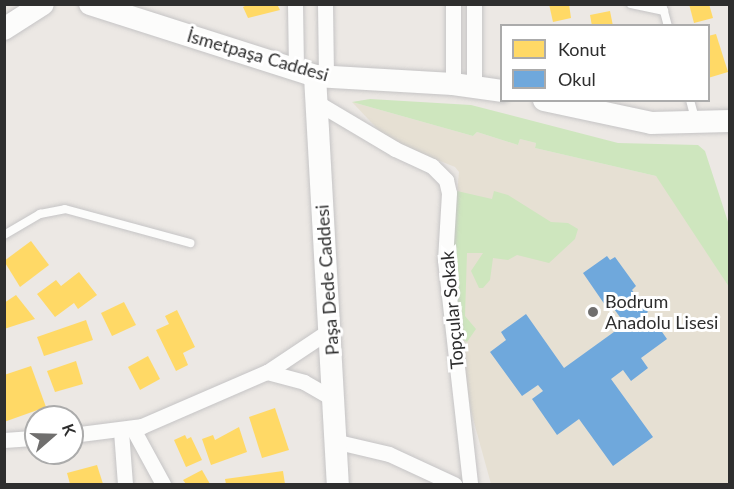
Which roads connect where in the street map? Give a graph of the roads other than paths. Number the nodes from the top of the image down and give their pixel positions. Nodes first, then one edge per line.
1 (90, 4) edge
2 (295, 4) edge
3 (324, 4) edge
4 (453, 4) edge
5 (474, 4) edge
6 (631, 4) edge
7 (28, 8) edge
8 (663, 8) edge
9 (667, 24) edge
10 (4, 29) edge
11 (312, 74) junction
12 (464, 85) junction
13 (500, 91) edge
14 (316, 102) junction
15 (553, 102) edge
16 (691, 102) edge
17 (729, 121) edge
18 (697, 124) junction
19 (4, 235) edge
20 (190, 243) dead end
21 (330, 330) junction
22 (267, 372) junction
23 (335, 400) junction
24 (127, 430) junction
25 (84, 434) edge
26 (24, 439) edge
27 (4, 440) edge
28 (338, 442) junction
29 (125, 484) edge
30 (163, 484) edge
31 (338, 484) edge
32 (454, 484) edge
33 (470, 484) edge

1 - 11 street, İsmetpaşa Caddesi
2 - 11 street
3 - 11 street
4 - 12 street
5 - 12 street
6 - 8 lane
7 - 10 street
8 - 9 lane
11 - 12 street, İsmetpaşa Caddesi
11 - 14 street, Paşa Dede Caddesi
12 - 13 street, İsmetpaşa Caddesi
14 - 21 street, Paşa Dede Caddesi
14 - 33 street, Topçular Sokak
15 - 18 street
16 - 18 lane
17 - 18 street
19 - 20 lane
21 - 22 street
21 - 23 street, Paşa Dede Caddesi
22 - 23 street
22 - 24 street
23 - 28 street, Paşa Dede Caddesi
24 - 25 street
24 - 29 street
24 - 30 street
26 - 27 street
28 - 31 street, Paşa Dede Caddesi
28 - 32 street

